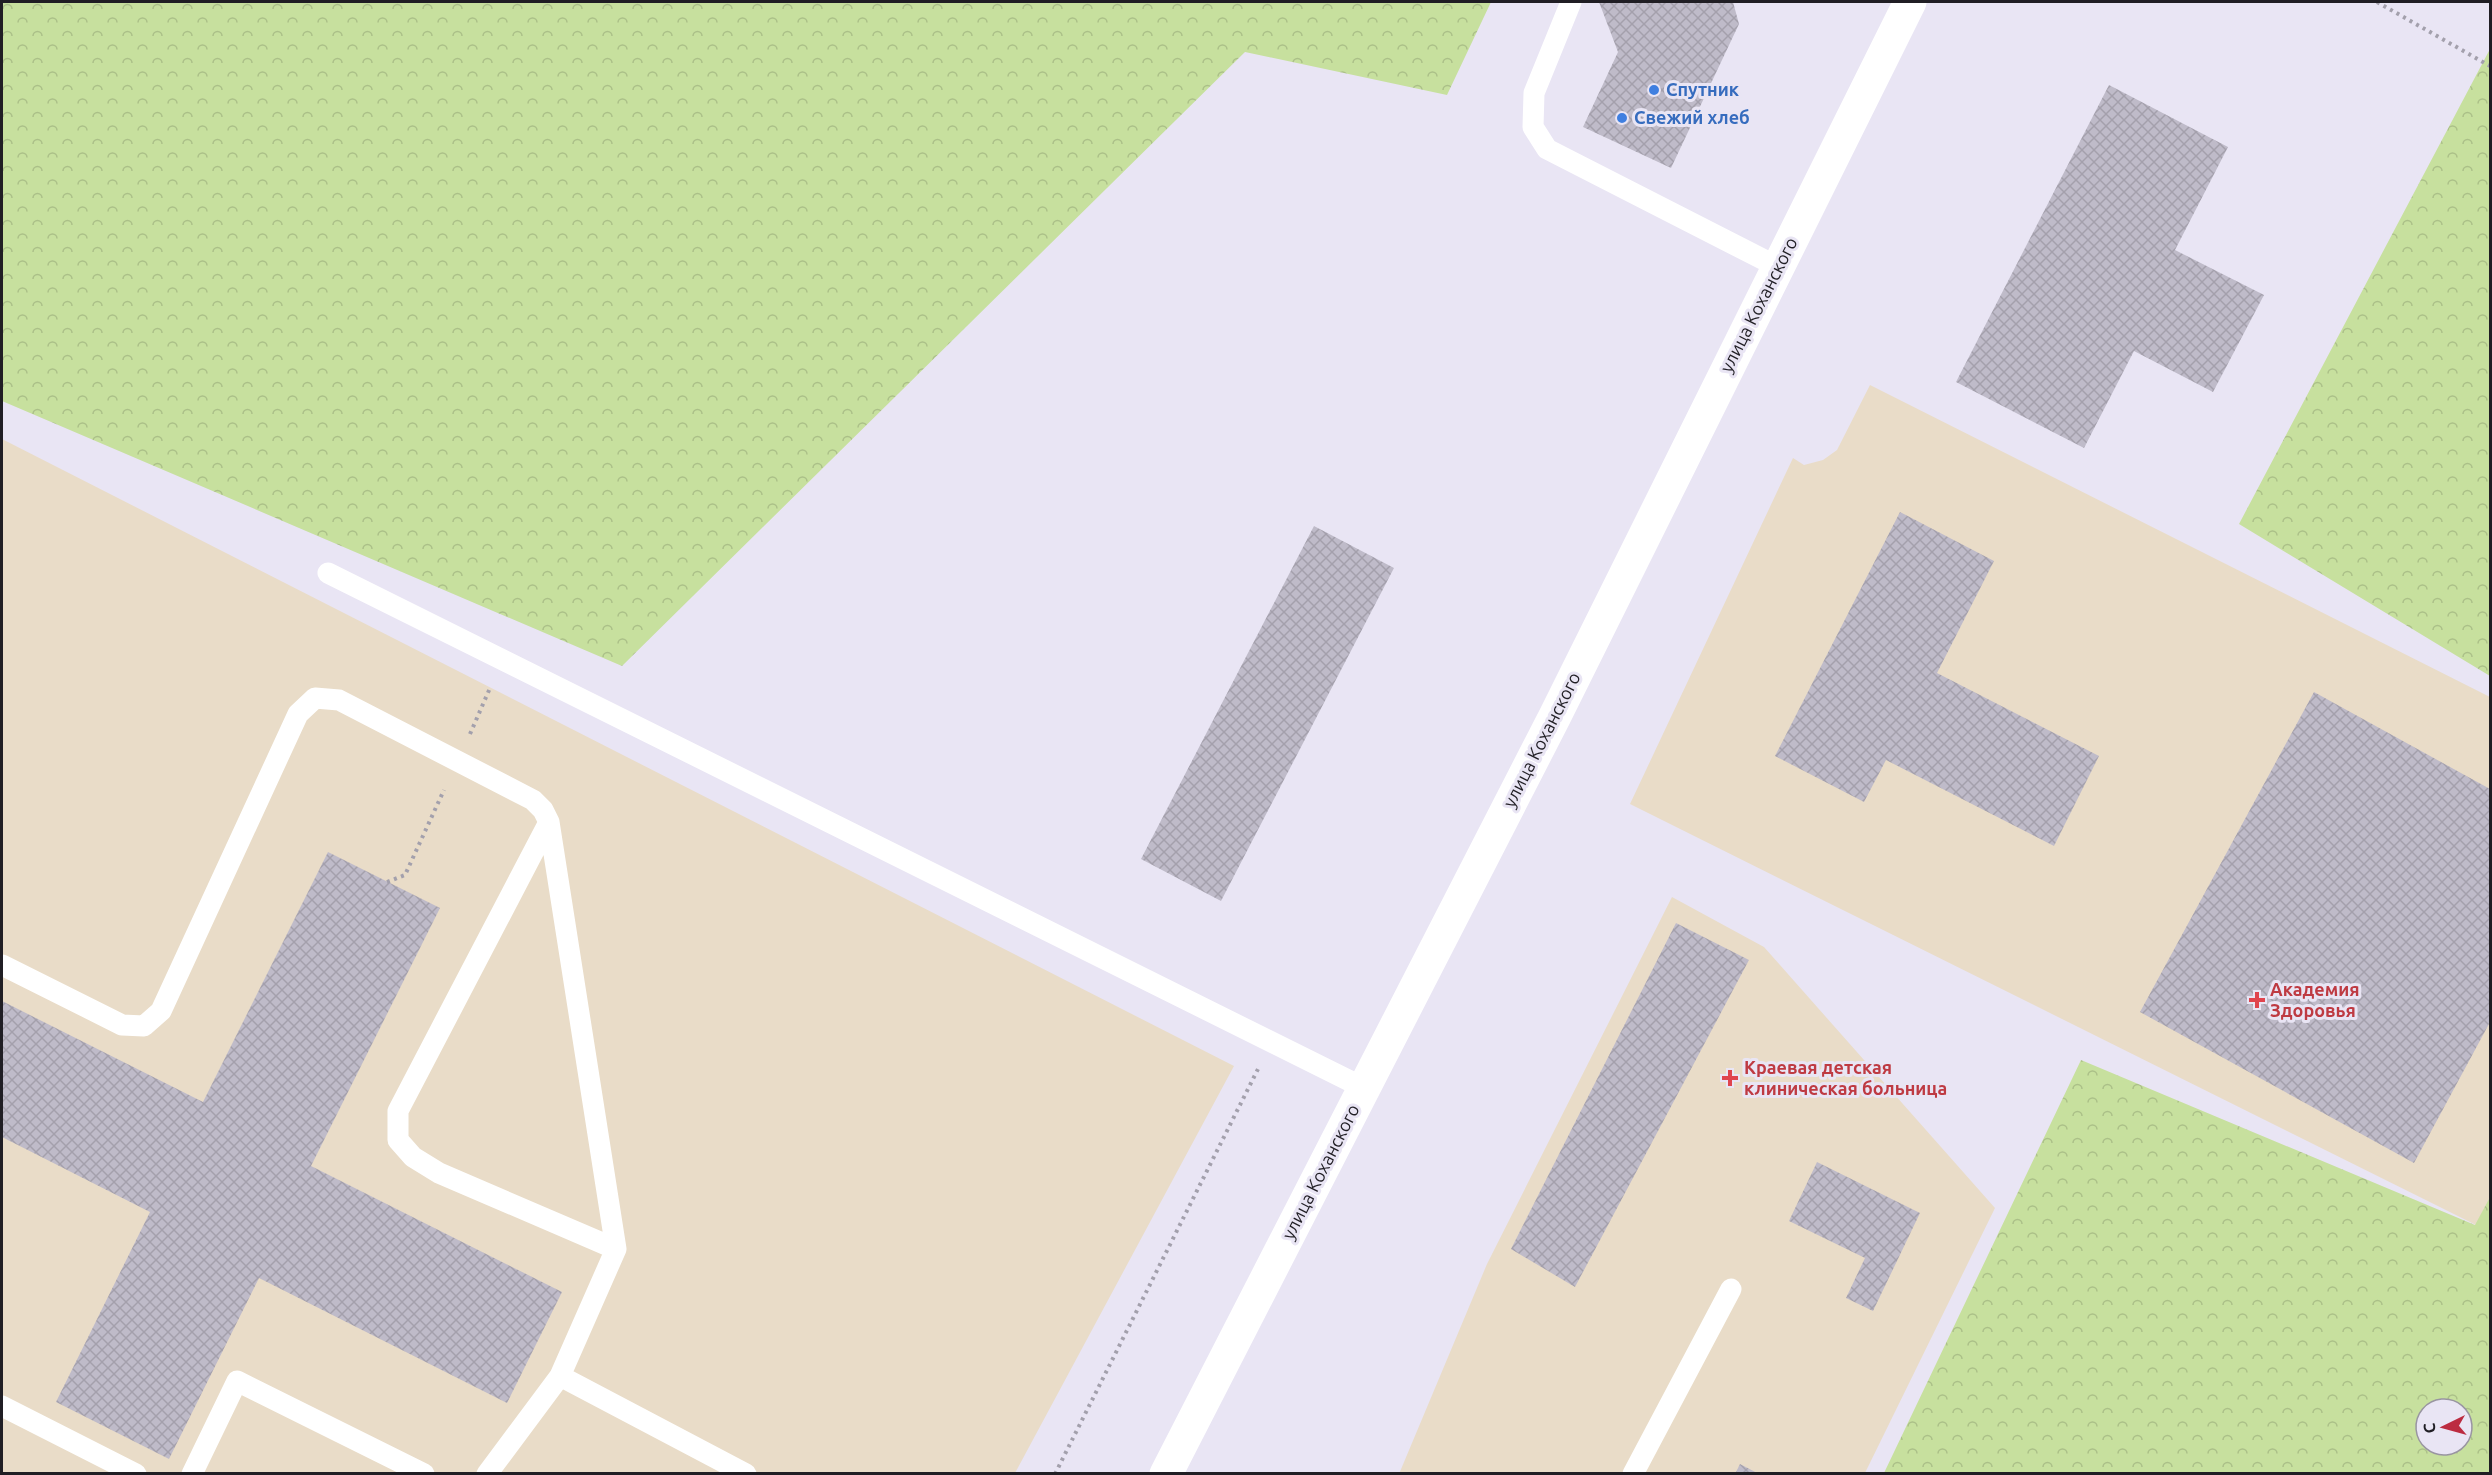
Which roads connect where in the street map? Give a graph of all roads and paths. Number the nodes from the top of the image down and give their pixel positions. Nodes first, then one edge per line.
1 (1571, 2) edge
2 (1910, 2) edge
3 (2377, 2) edge
4 (2490, 66) edge
5 (1778, 267) junction
6 (328, 573) dead end
7 (549, 822) junction
8 (2, 965) edge
9 (1272, 1042) junction
10 (1364, 1088) junction
11 (616, 1249) junction
12 (1731, 1289) dead end
13 (560, 1376) junction
14 (2, 1406) edge
15 (136, 1473) edge
16 (192, 1473) edge
17 (424, 1473) edge
18 (487, 1473) edge
19 (746, 1473) edge
20 (1055, 1473) edge
21 (1166, 1473) edge
22 (1634, 1473) edge

1 - 5 lane
2 - 5 street, улица Коханского
3 - 4 path
5 - 10 street, улица Коханского
6 - 9 lane
7 - 8 lane
7 - 11 lane
7 - 11 lane
9 - 10 lane
9 - 20 path
10 - 21 street, улица Коханского
11 - 13 lane
12 - 22 lane
13 - 18 lane
13 - 19 lane
14 - 15 lane
16 - 17 lane

